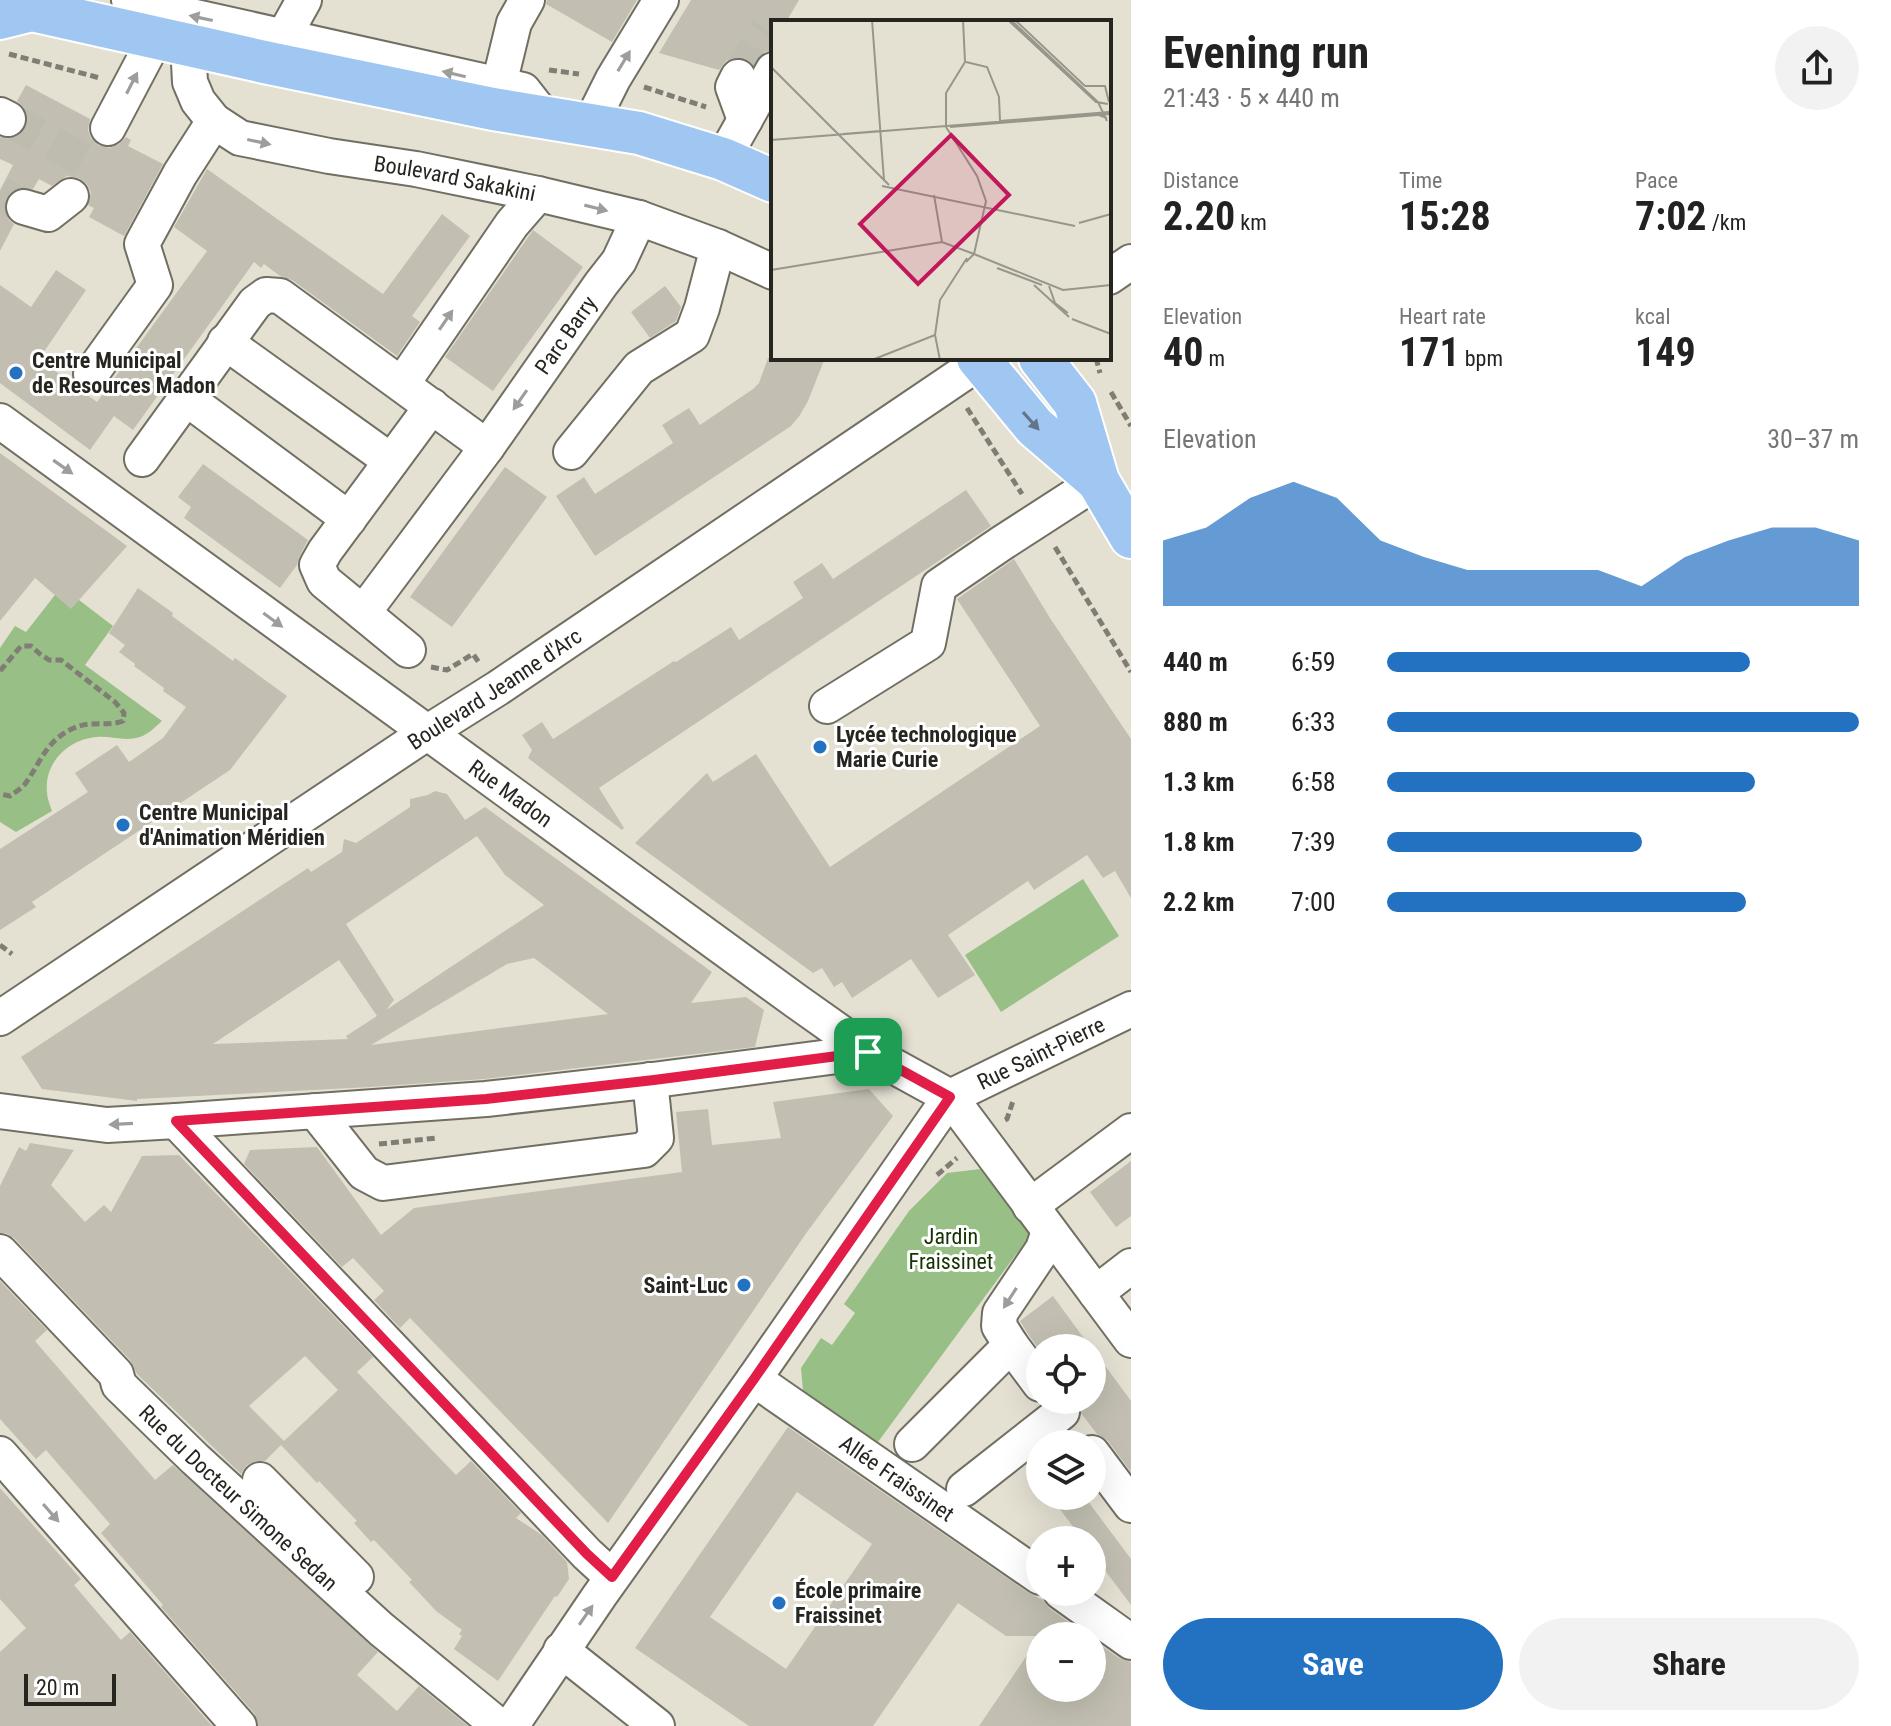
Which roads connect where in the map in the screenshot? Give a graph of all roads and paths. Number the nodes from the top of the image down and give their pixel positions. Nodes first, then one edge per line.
1 (129, 0) edge
2 (304, 0) edge
3 (527, 0) edge
4 (661, 0) edge
5 (19, 9) edge
6 (96, 12) edge
7 (172, 41) junction
8 (277, 49) junction
9 (771, 74) tunnel mouth
10 (738, 77) tunnel mouth
11 (642, 86) dead end
12 (496, 96) junction
13 (745, 120) junction
14 (214, 121) junction
15 (590, 125) junction
16 (108, 128) dead end
17 (723, 159) junction
18 (771, 180) edge
19 (538, 194) junction
20 (71, 196) dead end
21 (24, 207) tunnel mouth
22 (639, 218) junction
23 (718, 247) junction
24 (1131, 262) edge
25 (771, 271) edge
26 (1111, 276) edge
27 (225, 342) junction
28 (981, 360) edge
29 (983, 360) edge
30 (1042, 360) edge
31 (91, 374) dead end
32 (402, 384) junction
33 (186, 398) junction
34 (432, 406) junction
35 (0, 421) edge
36 (487, 447) junction
37 (571, 452) dead end
38 (142, 459) dead end
39 (391, 461) junction
40 (1098, 481) junction
41 (349, 519) junction
42 (1131, 537) edge
43 (363, 613) junction
44 (408, 650) joint
45 (0, 671) edge
46 (486, 671) dead end
47 (827, 706) dead end
48 (428, 732) junction
49 (0, 794) edge
50 (0, 945) edge
51 (12, 954) dead end
52 (1131, 1009) edge
53 (0, 1018) edge
54 (868, 1052) junction
55 (650, 1080) junction
56 (1024, 1094) dead end
57 (950, 1097) junction
58 (0, 1111) edge
59 (315, 1111) junction
60 (176, 1121) junction
61 (1131, 1131) edge
62 (980, 1137) junction
63 (944, 1169) dead end
64 (1039, 1218) junction
65 (0, 1252) edge
66 (1131, 1266) edge
67 (1096, 1293) junction
68 (1130, 1336) edge
69 (1011, 1345) junction
70 (1026, 1365) edge
71 (754, 1379) junction
72 (1048, 1414) edge
73 (912, 1444) dead end
74 (0, 1454) edge
75 (1106, 1472) edge
76 (260, 1480) dead end
77 (964, 1489) dead end
78 (1131, 1505) edge
79 (1026, 1567) edge
80 (612, 1577) junction
81 (1081, 1606) edge
82 (1131, 1642) edge
83 (561, 1650) junction
84 (502, 1725) edge
85 (239, 1726) edge
86 (657, 1726) edge

8 -> 1 street
2 - 8 street
3 - 12 street
15 -> 4 street
5 - 6 main road
6 - 7 main road
7 - 8 main road
7 - 14 street, Boulevard Sakakini
16 -> 7 street
8 - 12 main road
9 - 13 street
10 - 13 street
11 - 13 path
12 - 15 main road
13 - 17 street
14 -> 19 street, Boulevard Sakakini
14 - 31 street
15 - 17 main road
17 - 18 main road
19 -> 22 street, Boulevard Sakakini
32 -> 19 street
20 - 21 street
22 - 23 street, Boulevard Sakakini
22 -> 36 street, Parc Barry
23 - 25 street, Boulevard Sakakini
23 - 37 street
24 - 26 street
27 - 32 street
27 - 33 street
27 - 39 street
28 - 48 street, Boulevard Jeanne d'Arc
29 -> 40 main road
30 - 40 main road
32 - 34 street
33 - 38 street
33 - 41 street
34 - 36 street
34 - 39 street
35 -> 48 street, Rue Madon
36 - 43 street, Parc Barry
39 - 41 street
40 - 42 main road
40 - 47 street
41 - 43 street
43 - 44 street
44 - 46 path
45 - 49 path
48 - 53 street, Boulevard Jeanne d'Arc
48 - 54 street, Rue Madon
50 - 51 path
52 - 57 street, Rue Saint-Pierre
54 - 55 street
54 - 57 street, Rue Madon
55 - 59 street
55 - 59 street
56 - 62 path
57 - 62 street
57 - 71 street, Rue Saint-Pierre
60 -> 58 street
59 - 60 street
60 - 80 street
61 - 64 street
62 - 63 path
62 - 64 street
64 - 67 street
64 -> 69 street
65 - 84 street, Rue du Docteur Simone Sedan
66 - 67 street
67 - 68 street
69 - 70 street
69 - 73 street
71 - 79 street, Allée Fraissinet
71 - 80 street, Rue Saint-Pierre
72 - 77 street
74 -> 85 street
75 - 78 street
76 - 84 street, Rue du Docteur Simone Sedan
83 -> 80 street, Rue Saint-Pierre
81 - 82 street
83 - 84 street, Rue Saint-Pierre
83 - 86 street

